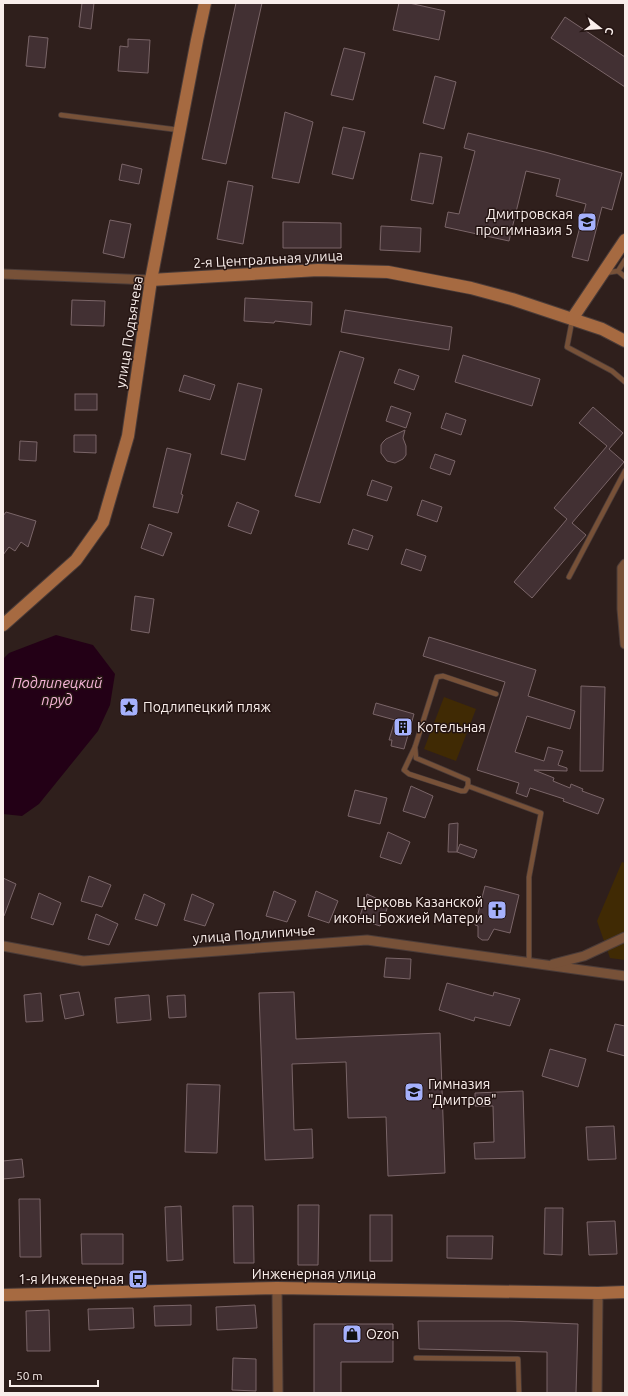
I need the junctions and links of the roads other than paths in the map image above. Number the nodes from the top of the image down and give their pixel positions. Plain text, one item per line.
1 (205, 3) edge
2 (61, 115) dead end
3 (179, 130) junction
4 (625, 240) edge
5 (625, 260) edge
6 (618, 271) junction
7 (602, 273) junction
8 (3, 274) edge
9 (625, 277) edge
10 (151, 280) junction
11 (572, 319) junction
12 (625, 341) edge
13 (625, 382) edge
14 (625, 471) edge
15 (625, 564) edge
16 (569, 577) dead end
17 (3, 625) edge
18 (625, 644) edge
19 (496, 694) dead end
20 (415, 747) junction
21 (468, 786) junction
22 (625, 937) edge
23 (3, 946) edge
24 (529, 962) junction
25 (548, 965) junction
26 (625, 976) edge
27 (277, 1288) junction
28 (625, 1292) edge
29 (598, 1293) junction
30 (3, 1295) edge
31 (416, 1358) dead end
32 (278, 1393) edge
33 (519, 1393) edge
34 (597, 1393) edge

1 - 3 street, улица Подъячева
2 - 3 lane
3 - 10 street, улица Подъячева
4 - 7 street
5 - 6 lane
6 - 7 lane
6 - 9 lane
7 - 11 street
8 - 10 street
10 - 11 street, 2-я Центральная улица
10 - 17 street, улица Подъячева
11 - 12 street, 2-я Центральная улица
11 - 13 lane
14 - 16 lane
15 - 18 street
19 - 20 lane
20 - 21 lane
20 - 21 lane
21 - 24 lane
22 - 25 street
23 - 24 street, улица Подлипичье
24 - 25 street, улица Подлипичье
25 - 26 street, улица Подлипичье
27 - 29 street, Инженерная улица
27 - 30 street, Инженерная улица
27 - 32 street
28 - 29 street, Инженерная улица
29 - 34 street
31 - 33 lane

